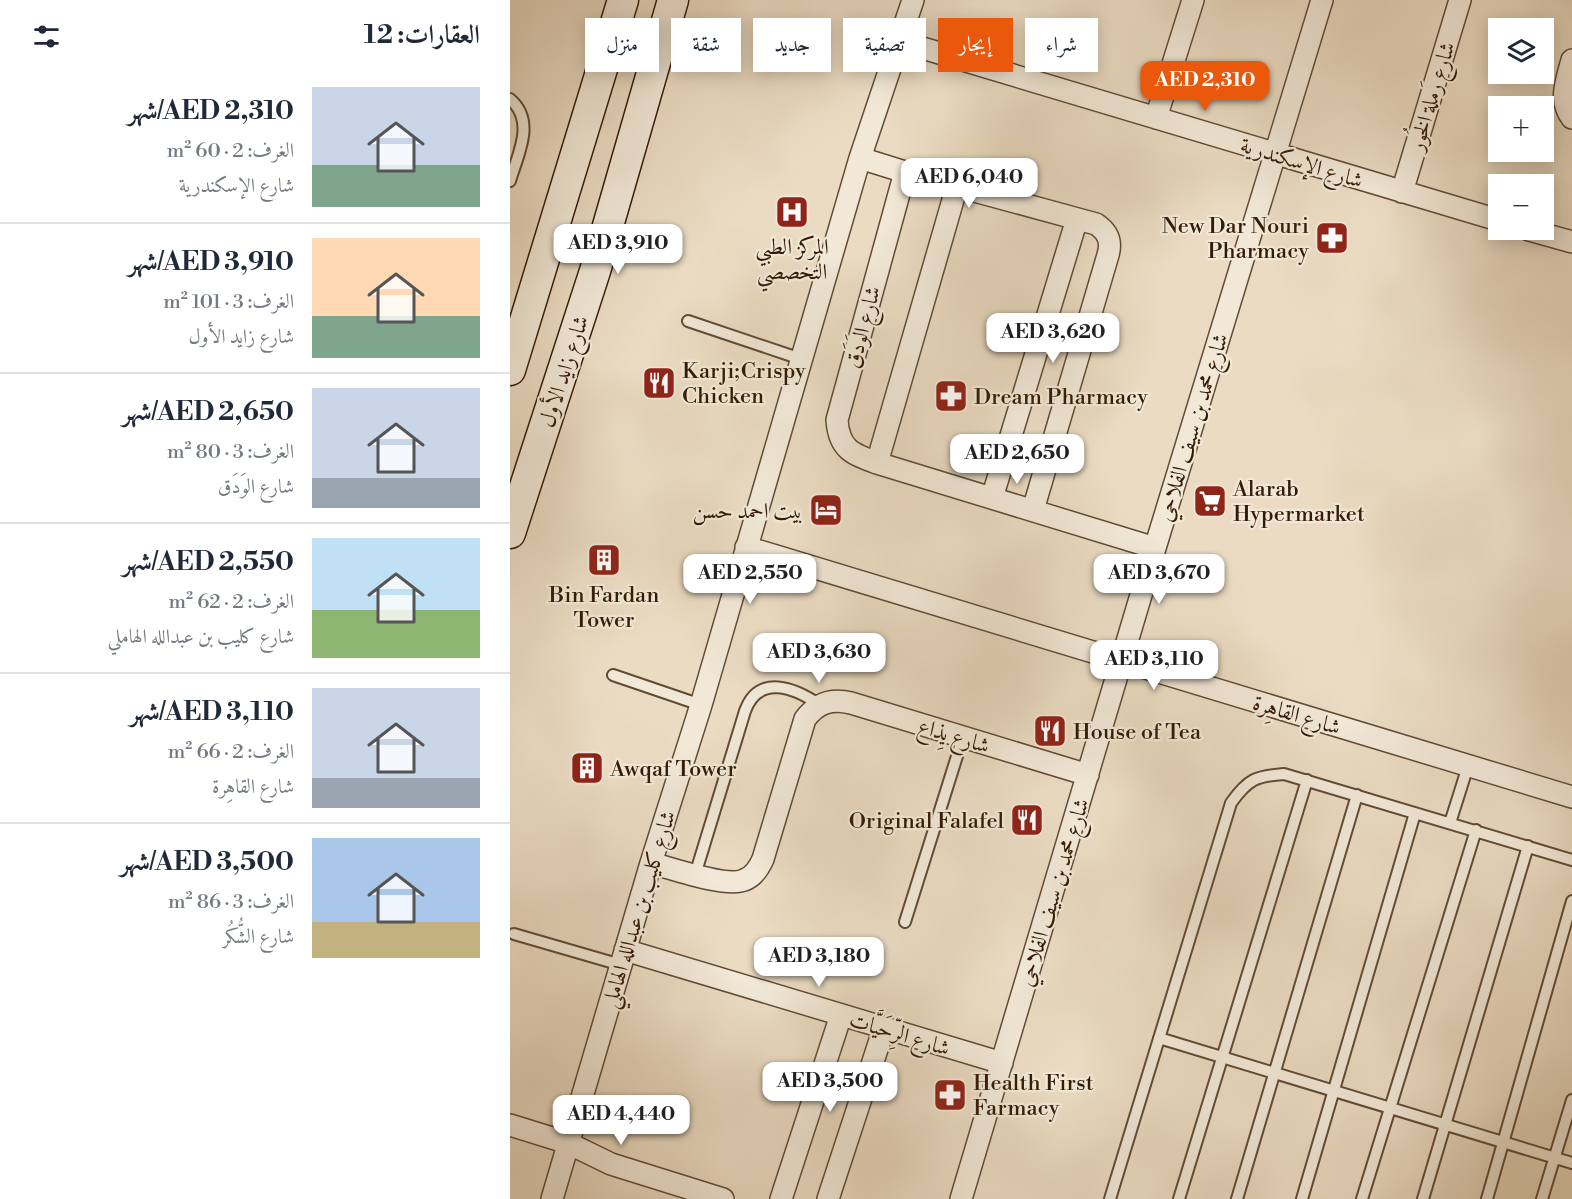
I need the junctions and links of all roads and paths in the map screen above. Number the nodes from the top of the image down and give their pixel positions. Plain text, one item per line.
1 (673, 0) edge
2 (913, 0) edge
3 (1193, 0) edge
4 (1322, 0) edge
5 (1460, 0) edge
6 (622, 1) edge
7 (907, 18) edge
8 (926, 49) edge
9 (1572, 60) edge
10 (889, 72) edge
11 (510, 99) edge
12 (1569, 113) edge
13 (1156, 118) junction
14 (1276, 154) junction
15 (860, 158) junction
16 (905, 172) junction
17 (510, 181) edge
18 (957, 186) junction
19 (1402, 192) junction
20 (1488, 217) edge
21 (1083, 220) junction
22 (1554, 237) edge
23 (1572, 242) edge
24 (688, 321) dead end
25 (801, 359) junction
26 (512, 360) edge
27 (872, 461) junction
28 (992, 498) junction
29 (1033, 510) junction
30 (510, 533) edge
31 (746, 547) junction
32 (1155, 548) junction
33 (1122, 661) junction
34 (613, 675) dead end
35 (701, 705) junction
36 (820, 705) junction
37 (963, 737) junction
38 (1468, 766) junction
39 (1088, 775) junction
40 (1307, 780) junction
41 (1357, 795) junction
42 (1572, 797) edge
43 (1415, 813) junction
44 (1450, 823) junction
45 (1476, 831) junction
46 (1528, 846) junction
47 (1572, 860) edge
48 (651, 863) junction
49 (695, 875) junction
50 (1572, 901) edge
51 (905, 922) dead end
52 (514, 934) dead end
53 (623, 958) junction
54 (841, 1015) junction
55 (884, 1028) junction
56 (1159, 1038) junction
57 (1222, 1057) junction
58 (1002, 1064) junction
59 (1274, 1072) junction
60 (1334, 1091) junction
61 (1572, 1100) edge
62 (1389, 1107) junction
63 (1444, 1124) junction
64 (510, 1125) edge
65 (1503, 1142) junction
66 (568, 1143) junction
67 (1555, 1157) junction
68 (1572, 1163) edge
69 (552, 1199) edge
70 (723, 1199) edge
71 (782, 1199) edge
72 (828, 1199) edge
73 (961, 1199) edge
74 (1110, 1199) edge
75 (1179, 1199) edge
76 (1237, 1199) edge
77 (1302, 1199) edge
78 (1362, 1199) edge
79 (1423, 1199) edge
80 (1487, 1199) edge
81 (1542, 1199) edge

1 - 30 main road, شارع زايد الأول
2 - 7 street, شارع كليب بن عبدالله الهاملي
3 - 13 street
4 - 14 street, شارع محمد بن سيف الفلاحي
5 - 19 street, شارع رَملة الخُور
6 - 26 main road
8 - 13 street, شارع الإسكندرية
9 - 12 street
10 - 15 street, شارع كليب بن عبدالله الهاملي
11 - 17 lane
13 - 14 street, شارع الإسكندرية
14 - 19 street, شارع الإسكندرية
14 - 32 street, شارع محمد بن سيف الفلاحي
15 - 16 street
15 - 25 street, شارع كليب بن عبدالله الهاملي
16 - 18 street
16 - 27 street, شارع الوَدَق
18 - 21 street
18 - 27 street
19 - 20 street, شارع الإسكندرية
21 - 28 street
21 - 29 street
22 - 23 street
24 - 25 lane
25 - 31 street, شارع كليب بن عبدالله الهاملي
27 - 28 street, شارع الوَدَق
28 - 29 street, شارع الوَدَق
29 - 32 street, شارع الوَدَق
31 - 33 street, شارع القاهِرة
31 - 35 street, شارع كليب بن عبدالله الهاملي
32 - 33 street, شارع محمد بن سيف الفلاحي
33 - 38 street, شارع القاهِرة
33 - 39 street, شارع محمد بن سيف الفلاحي
34 - 35 lane
35 - 48 street, شارع كليب بن عبدالله الهاملي
36 - 37 street, شارع يِذاع
36 - 49 street
36 - 49 lane
37 - 39 street, شارع يِذاع
37 - 51 lane
38 - 42 street, شارع القاهِرة
38 - 44 lane
39 - 58 street, شارع محمد بن سيف الفلاحي
40 - 41 lane
40 - 56 lane
40 - 57 lane
41 - 43 lane
41 - 59 lane
43 - 44 lane
43 - 60 lane
44 - 45 lane
45 - 46 lane
45 - 62 lane
46 - 47 lane
46 - 63 lane
48 - 49 street
48 - 53 street, شارع كليب بن عبدالله الهاملي
50 - 65 lane
52 - 53 lane
53 - 54 street, شارع الرِّحَيَّات
53 - 66 street, شارع كليب بن عبدالله الهاملي
54 - 55 street, شارع الرِّحَيَّات
54 - 71 street
55 - 58 street, شارع الرِّحَيَّات
55 - 72 street
56 - 57 lane
56 - 74 lane
57 - 59 lane
57 - 75 lane
58 - 73 street, شارع محمد بن سيف الفلاحي
59 - 60 lane
59 - 76 lane
60 - 62 lane
60 - 77 lane
61 - 67 lane
62 - 63 lane
62 - 78 lane
63 - 65 lane
63 - 79 lane
64 - 66 street
65 - 67 lane
65 - 80 lane
66 - 69 street, شارع كليب بن عبدالله الهاملي
66 - 70 street
67 - 68 lane
67 - 81 lane

